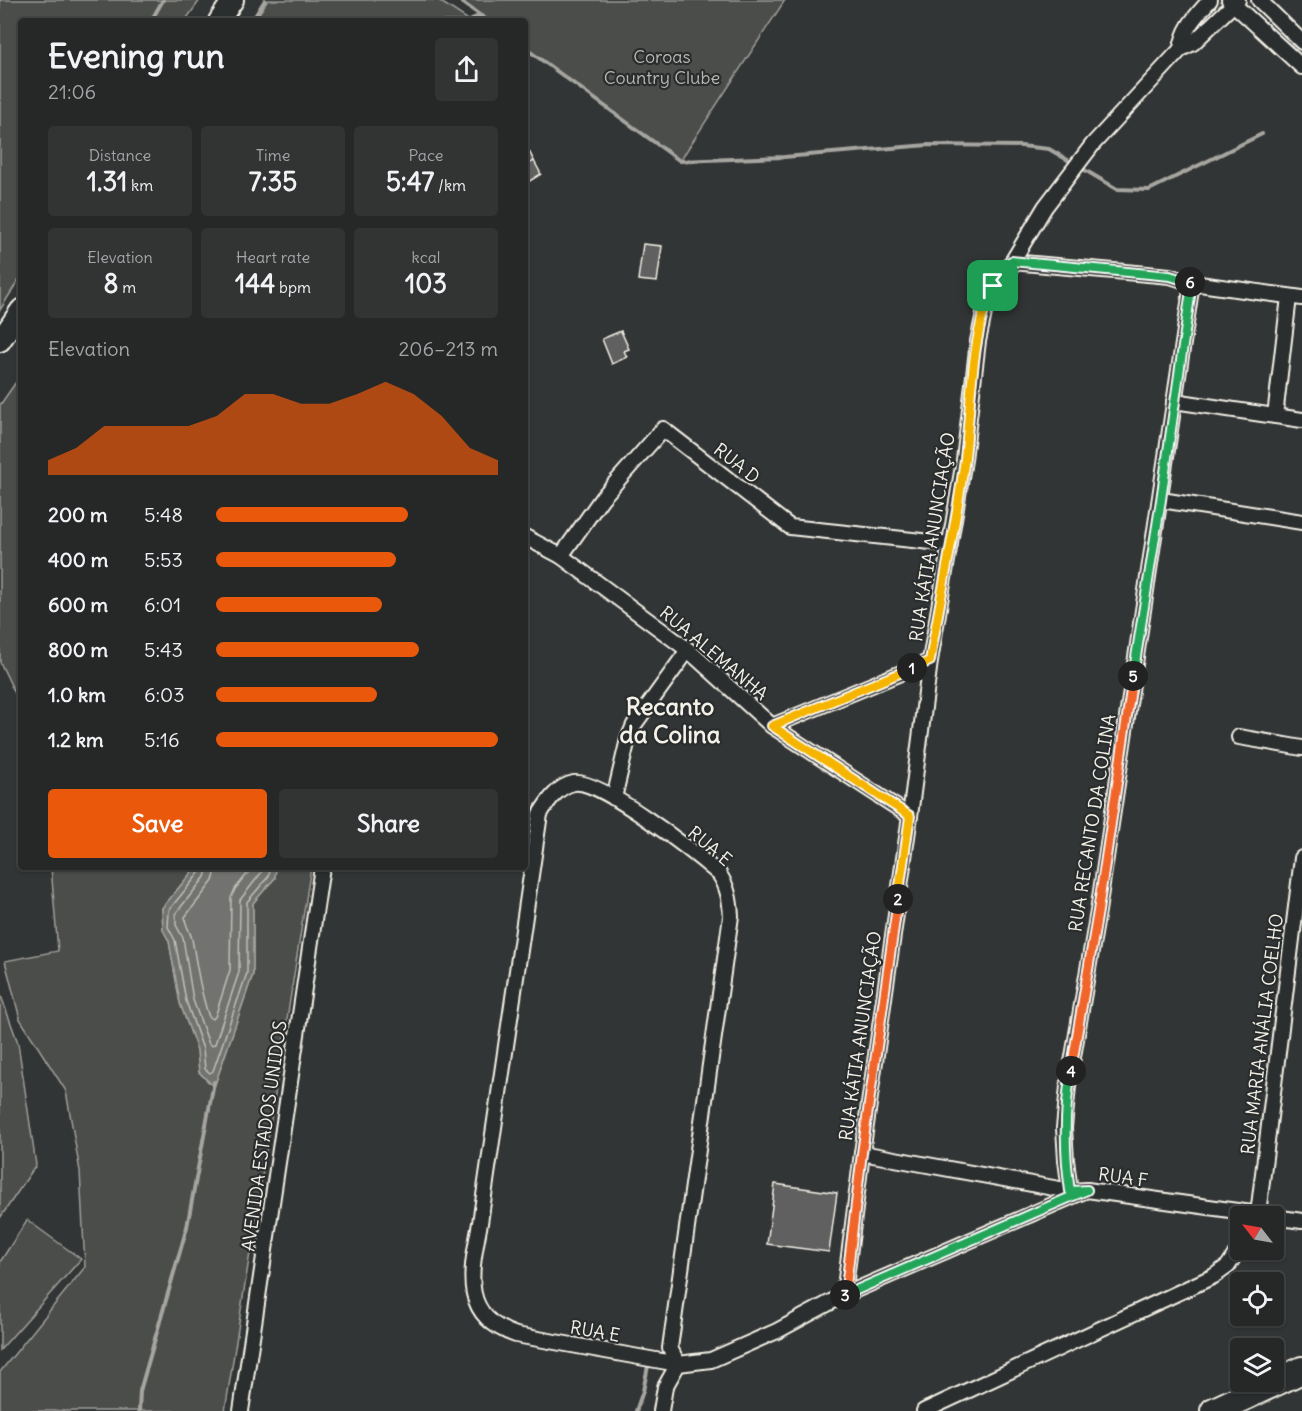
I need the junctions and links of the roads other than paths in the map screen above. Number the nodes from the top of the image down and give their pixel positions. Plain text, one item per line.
1 (233, 0) edge
2 (1210, 0) edge
3 (1259, 0) edge
4 (1234, 1) edge
5 (221, 18) edge
6 (1302, 42) edge
7 (1181, 49) junction
8 (1302, 67) edge
9 (1011, 261) junction
10 (1192, 283) junction
11 (1295, 297) edge
12 (18, 314) edge
13 (0, 341) edge
14 (1174, 401) junction
15 (1275, 416) junction
16 (1302, 420) edge
17 (1161, 500) junction
18 (1302, 522) edge
19 (528, 539) edge
20 (950, 544) junction
21 (561, 556) junction
22 (688, 650) junction
23 (930, 661) junction
24 (772, 726) junction
25 (1239, 737) dead end
26 (1302, 748) edge
27 (614, 798) junction
28 (910, 816) junction
29 (1302, 858) edge
30 (321, 870) edge
31 (862, 1153) junction
32 (1087, 1190) junction
33 (1070, 1191) junction
34 (1258, 1206) edge
35 (1230, 1211) edge
36 (1284, 1219) edge
37 (1302, 1221) edge
38 (1232, 1260) edge
39 (844, 1295) junction
40 (678, 1364) junction
41 (1302, 1370) edge
42 (241, 1411) edge
43 (661, 1411) edge
44 (924, 1411) edge
45 (1214, 1411) edge

1 - 5 main road
2 - 7 street
3 - 6 street
4 - 7 street
4 - 8 street
7 - 9 street, RUA KÁTIA ANUNCIAÇÃO
9 - 10 street
9 - 20 street, RUA KÁTIA ANUNCIAÇÃO
10 - 11 street
10 - 14 street, RUA RECANTO DA COLINA
11 - 15 street
12 - 13 main road
14 - 15 street
14 - 17 street, RUA RECANTO DA COLINA
15 - 16 street
17 - 18 street
17 - 33 street, RUA RECANTO DA COLINA
19 - 21 street, RUA ALEMANHA
20 - 21 street, RUA D
20 - 23 street, RUA KÁTIA ANUNCIAÇÃO
21 - 22 street, RUA ALEMANHA
22 - 24 street, RUA ALEMANHA
22 - 27 street
23 - 24 street
23 - 28 street, RUA KÁTIA ANUNCIAÇÃO
24 - 28 street, RUA ALEMANHA
25 - 26 street
27 - 40 street, RUA E
27 - 40 street, RUA E
28 - 31 street, RUA KÁTIA ANUNCIAÇÃO
29 - 34 street, RUA MARIA ANÁLIA COELHO
30 - 42 street, AVENIDA ESTADOS UNIDOS
31 - 33 street, RUA F
31 - 39 street, RUA KÁTIA ANUNCIAÇÃO
32 - 33 street, RUA F
32 - 35 street, RUA F
32 - 39 street
36 - 37 street, RUA F
38 - 44 street
39 - 40 street
40 - 43 street
41 - 45 highway

